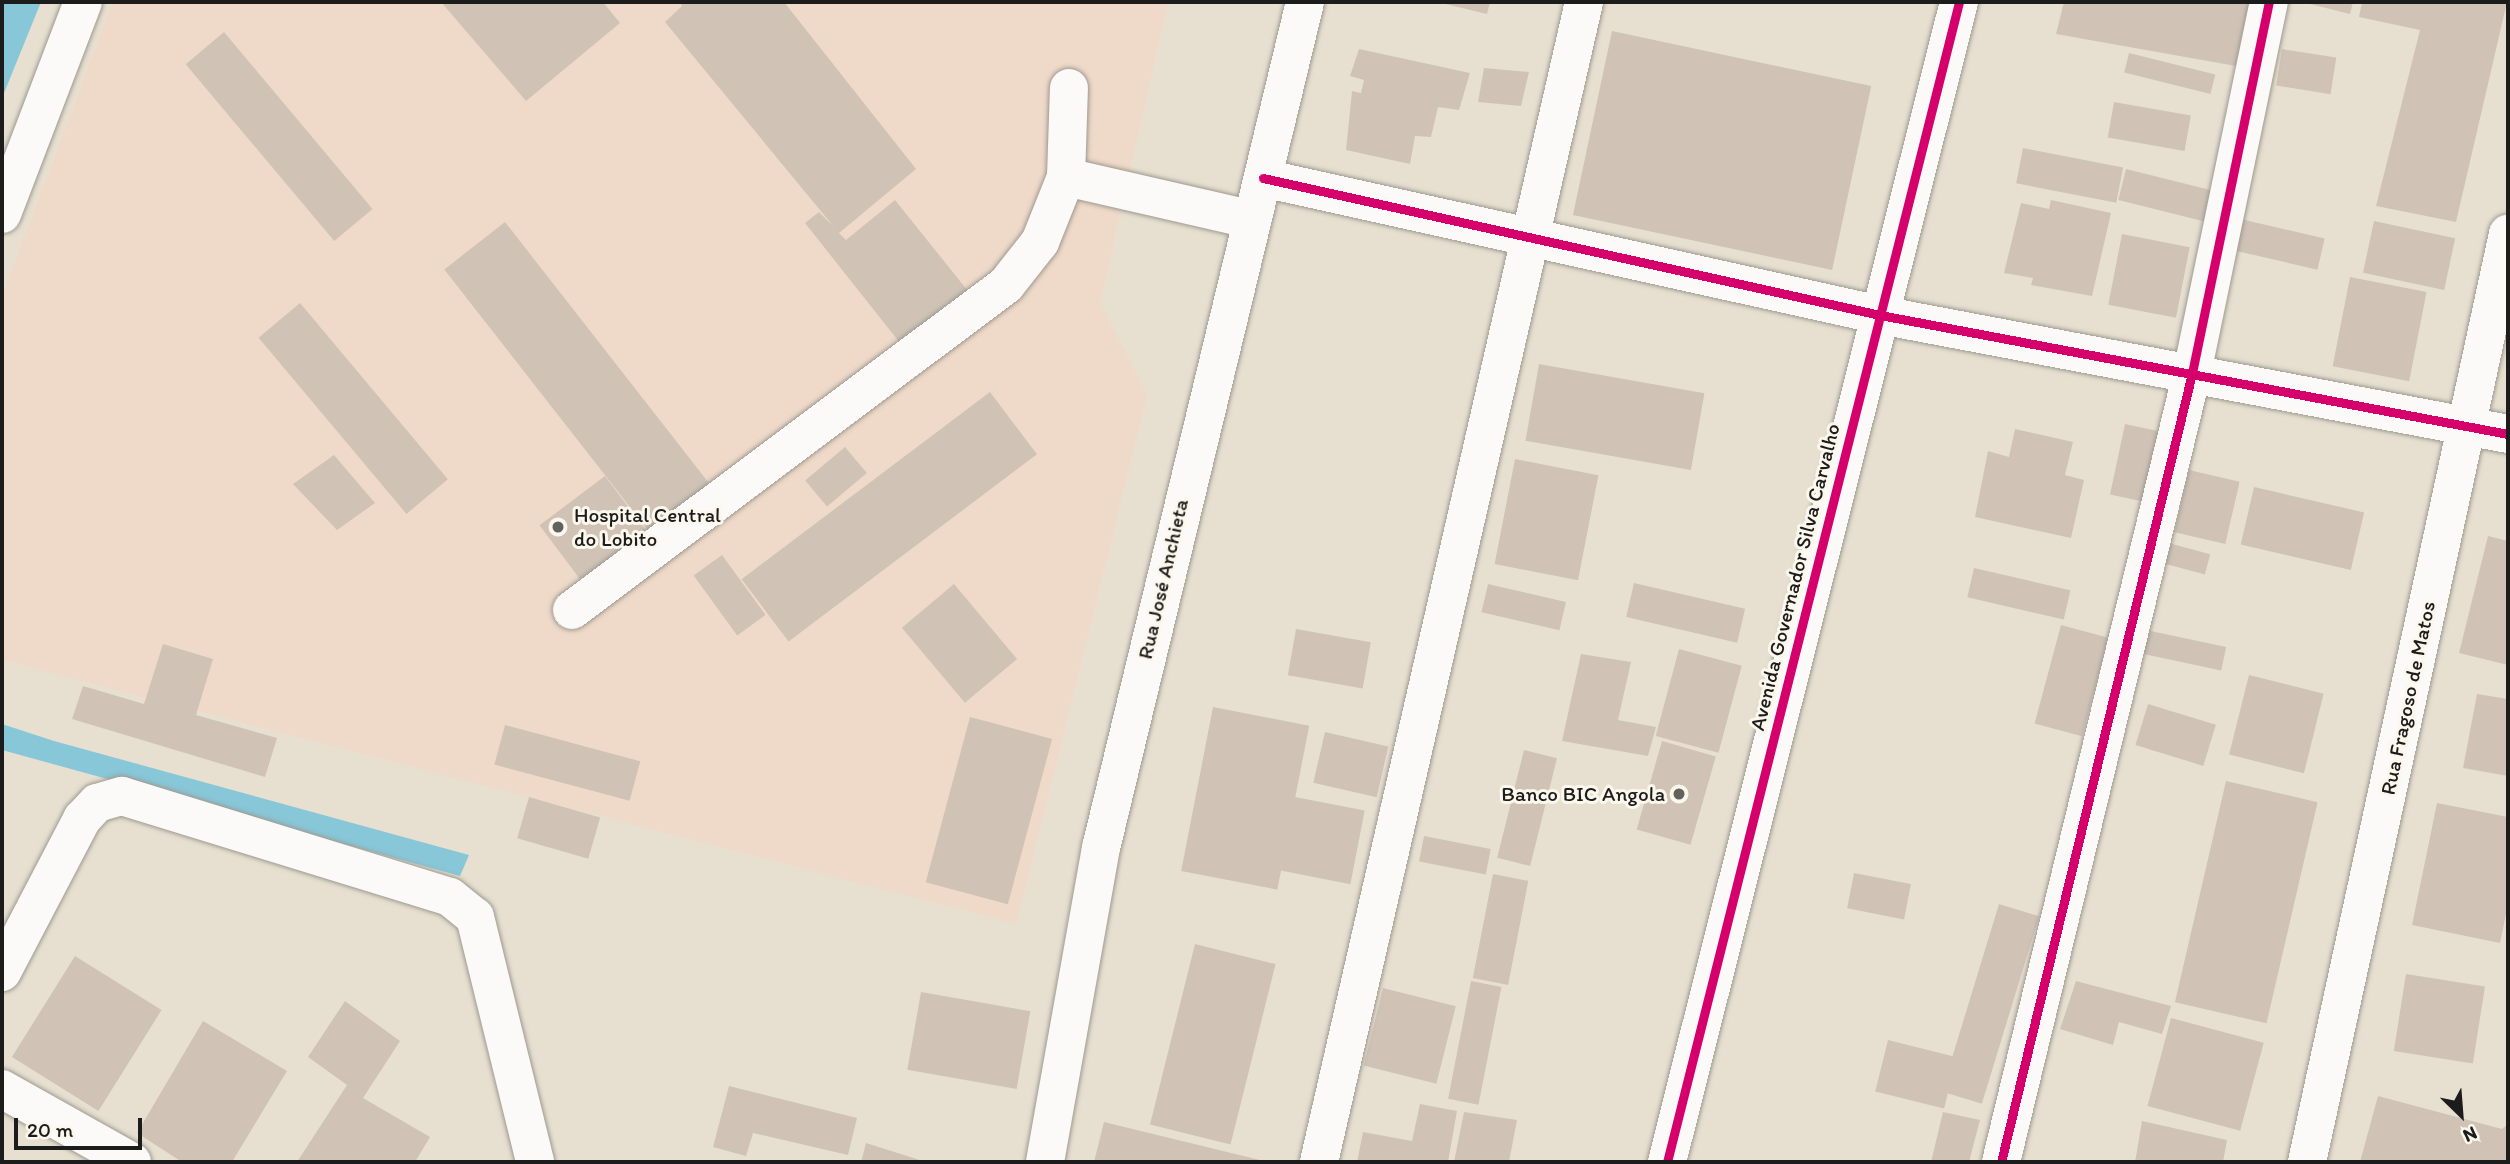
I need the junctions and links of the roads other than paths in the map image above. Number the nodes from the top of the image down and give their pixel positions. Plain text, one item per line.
1 (83, 2) edge
2 (1305, 2) edge
3 (1584, 2) edge
4 (1959, 2) edge
5 (2269, 2) edge
6 (1069, 88) dead end
7 (1066, 177) junction
8 (1263, 178) junction
9 (2, 214) edge
10 (1249, 219) junction
11 (1531, 233) junction
12 (2508, 234) edge
13 (1880, 315) junction
14 (2192, 373) junction
15 (2467, 425) junction
16 (2508, 434) edge
17 (572, 610) dead end
18 (2, 972) edge
19 (2, 1089) edge
20 (132, 1162) edge
21 (535, 1162) edge
22 (1045, 1162) edge
23 (1319, 1162) edge
24 (1667, 1162) edge
25 (2001, 1162) edge
26 (2307, 1162) edge

1 - 9 street
2 - 8 street, Rua José Anchieta
3 - 11 street
4 - 13 street, Avenida Governador Silva Carvalho
5 - 14 street
6 - 7 street
7 - 10 street
7 - 17 street
8 - 10 street, Rua José Anchieta
8 - 11 street
10 - 22 street, Rua José Anchieta
11 - 13 street
11 - 23 street
12 - 15 street, Rua Fragoso de Matos
13 - 14 street
13 - 24 street, Avenida Governador Silva Carvalho
14 - 15 street
14 - 25 street
15 - 16 street
15 - 26 street, Rua Fragoso de Matos
18 - 21 street
19 - 20 street

